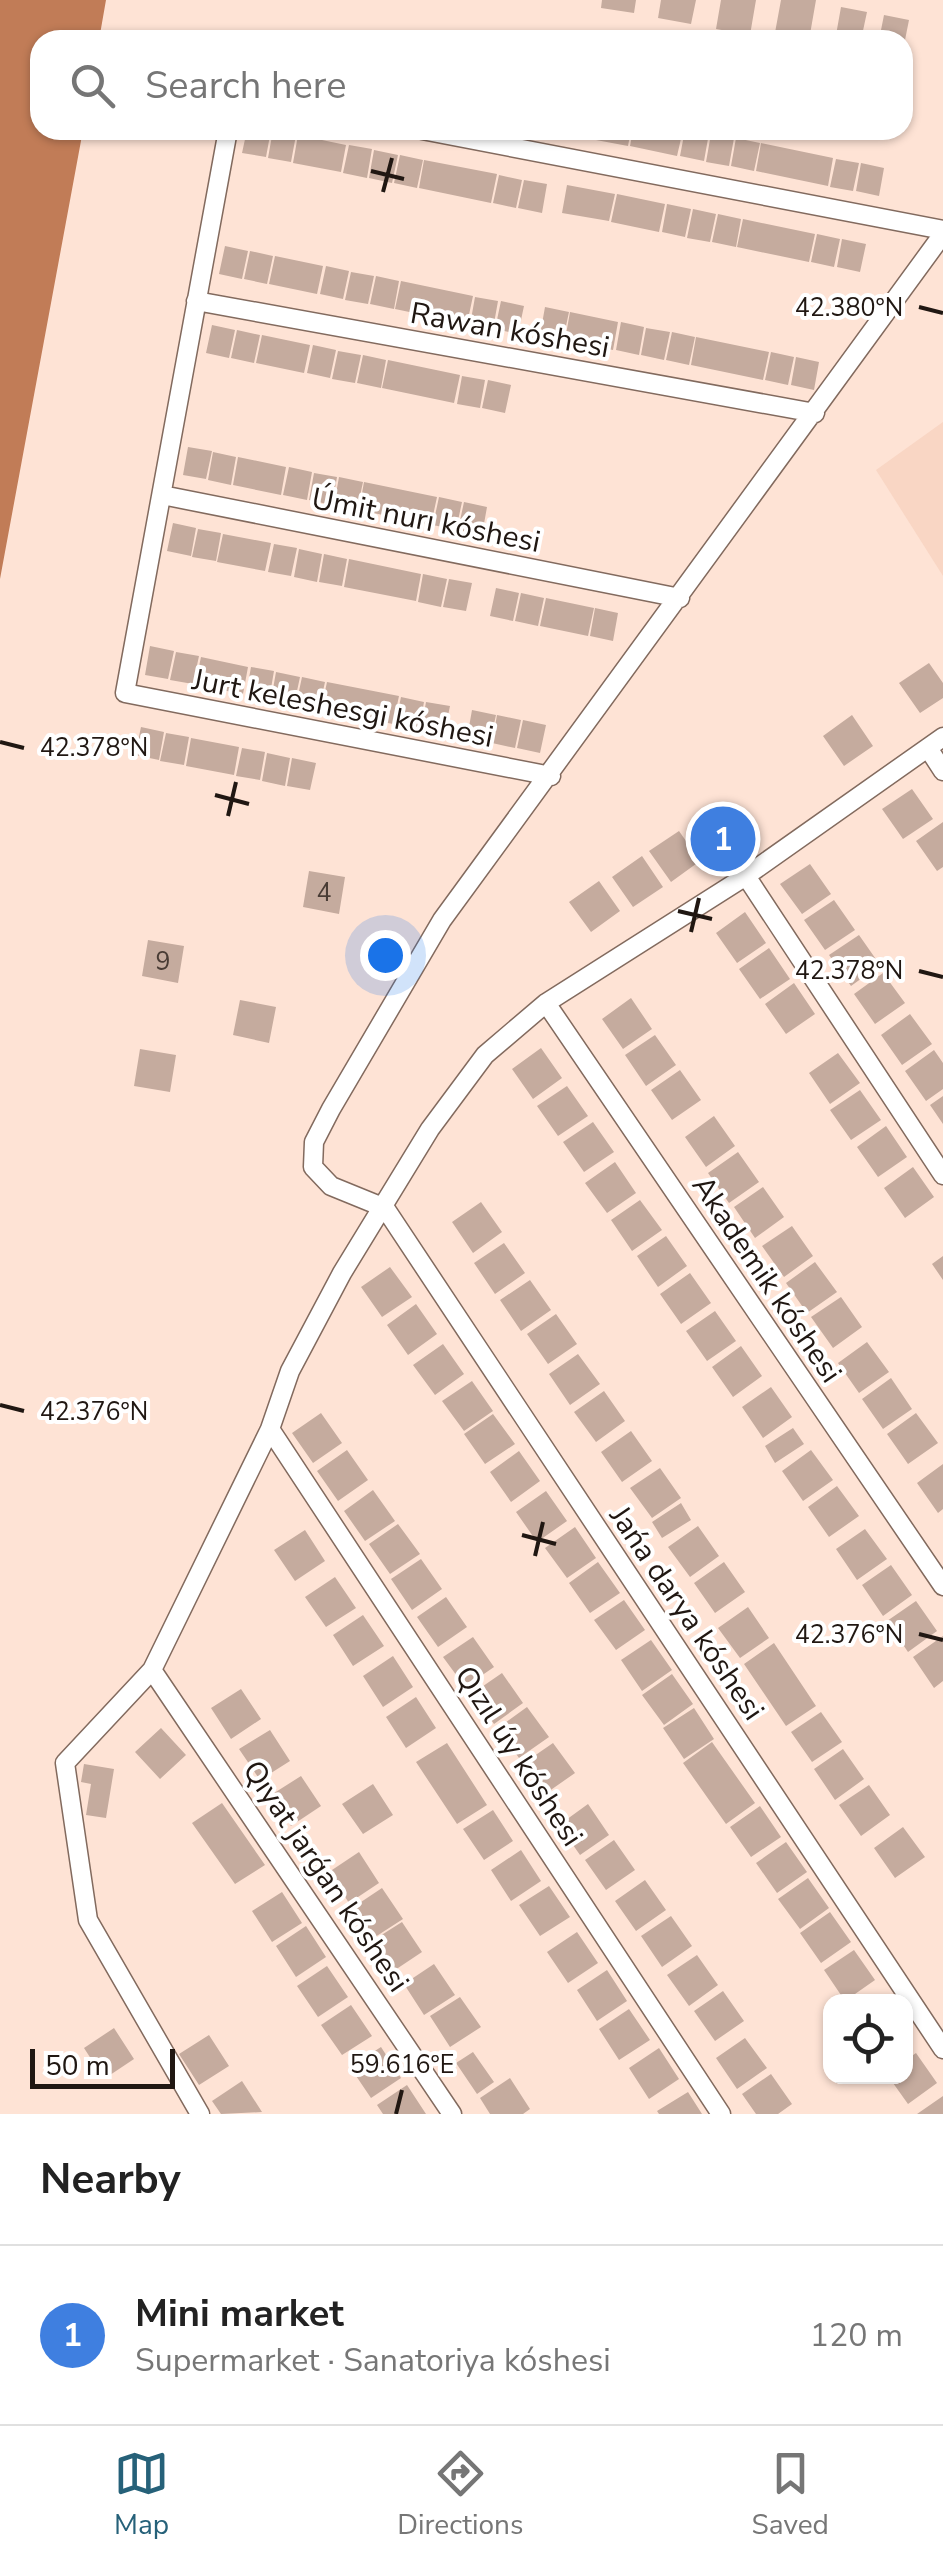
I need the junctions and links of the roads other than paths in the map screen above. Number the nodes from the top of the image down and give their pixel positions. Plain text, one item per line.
1 (226, 140) edge
2 (473, 140) edge
3 (943, 232) edge
4 (196, 301) junction
5 (815, 413) junction
6 (162, 495) junction
7 (680, 598) junction
8 (935, 742) edge
9 (943, 771) edge
10 (550, 776) junction
11 (746, 876) junction
12 (546, 1004) junction
13 (943, 1175) edge
14 (385, 1208) junction
15 (270, 1429) junction
16 (943, 1586) edge
17 (152, 1670) junction
18 (943, 2049) edge
19 (200, 2114) edge
20 (452, 2114) edge
21 (722, 2114) edge

1 - 4 street
2 - 3 street
3 - 5 street
4 - 5 street, Rawan kóshesi
4 - 6 street
5 - 7 street
6 - 7 street, Úmit nurı kóshesi
6 - 10 street, Jurt keleshesgi kóshesi
7 - 10 street
8 - 9 street
8 - 11 street
10 - 14 street
11 - 12 street
11 - 13 street
12 - 14 street
12 - 16 street, Akademik kóshesi
14 - 15 street
14 - 18 street, Jańa darya kóshesi
15 - 17 street
15 - 21 street, Qızıl úy kóshesi
17 - 19 street
17 - 20 street, Qıyat jarǵan kóshesi

